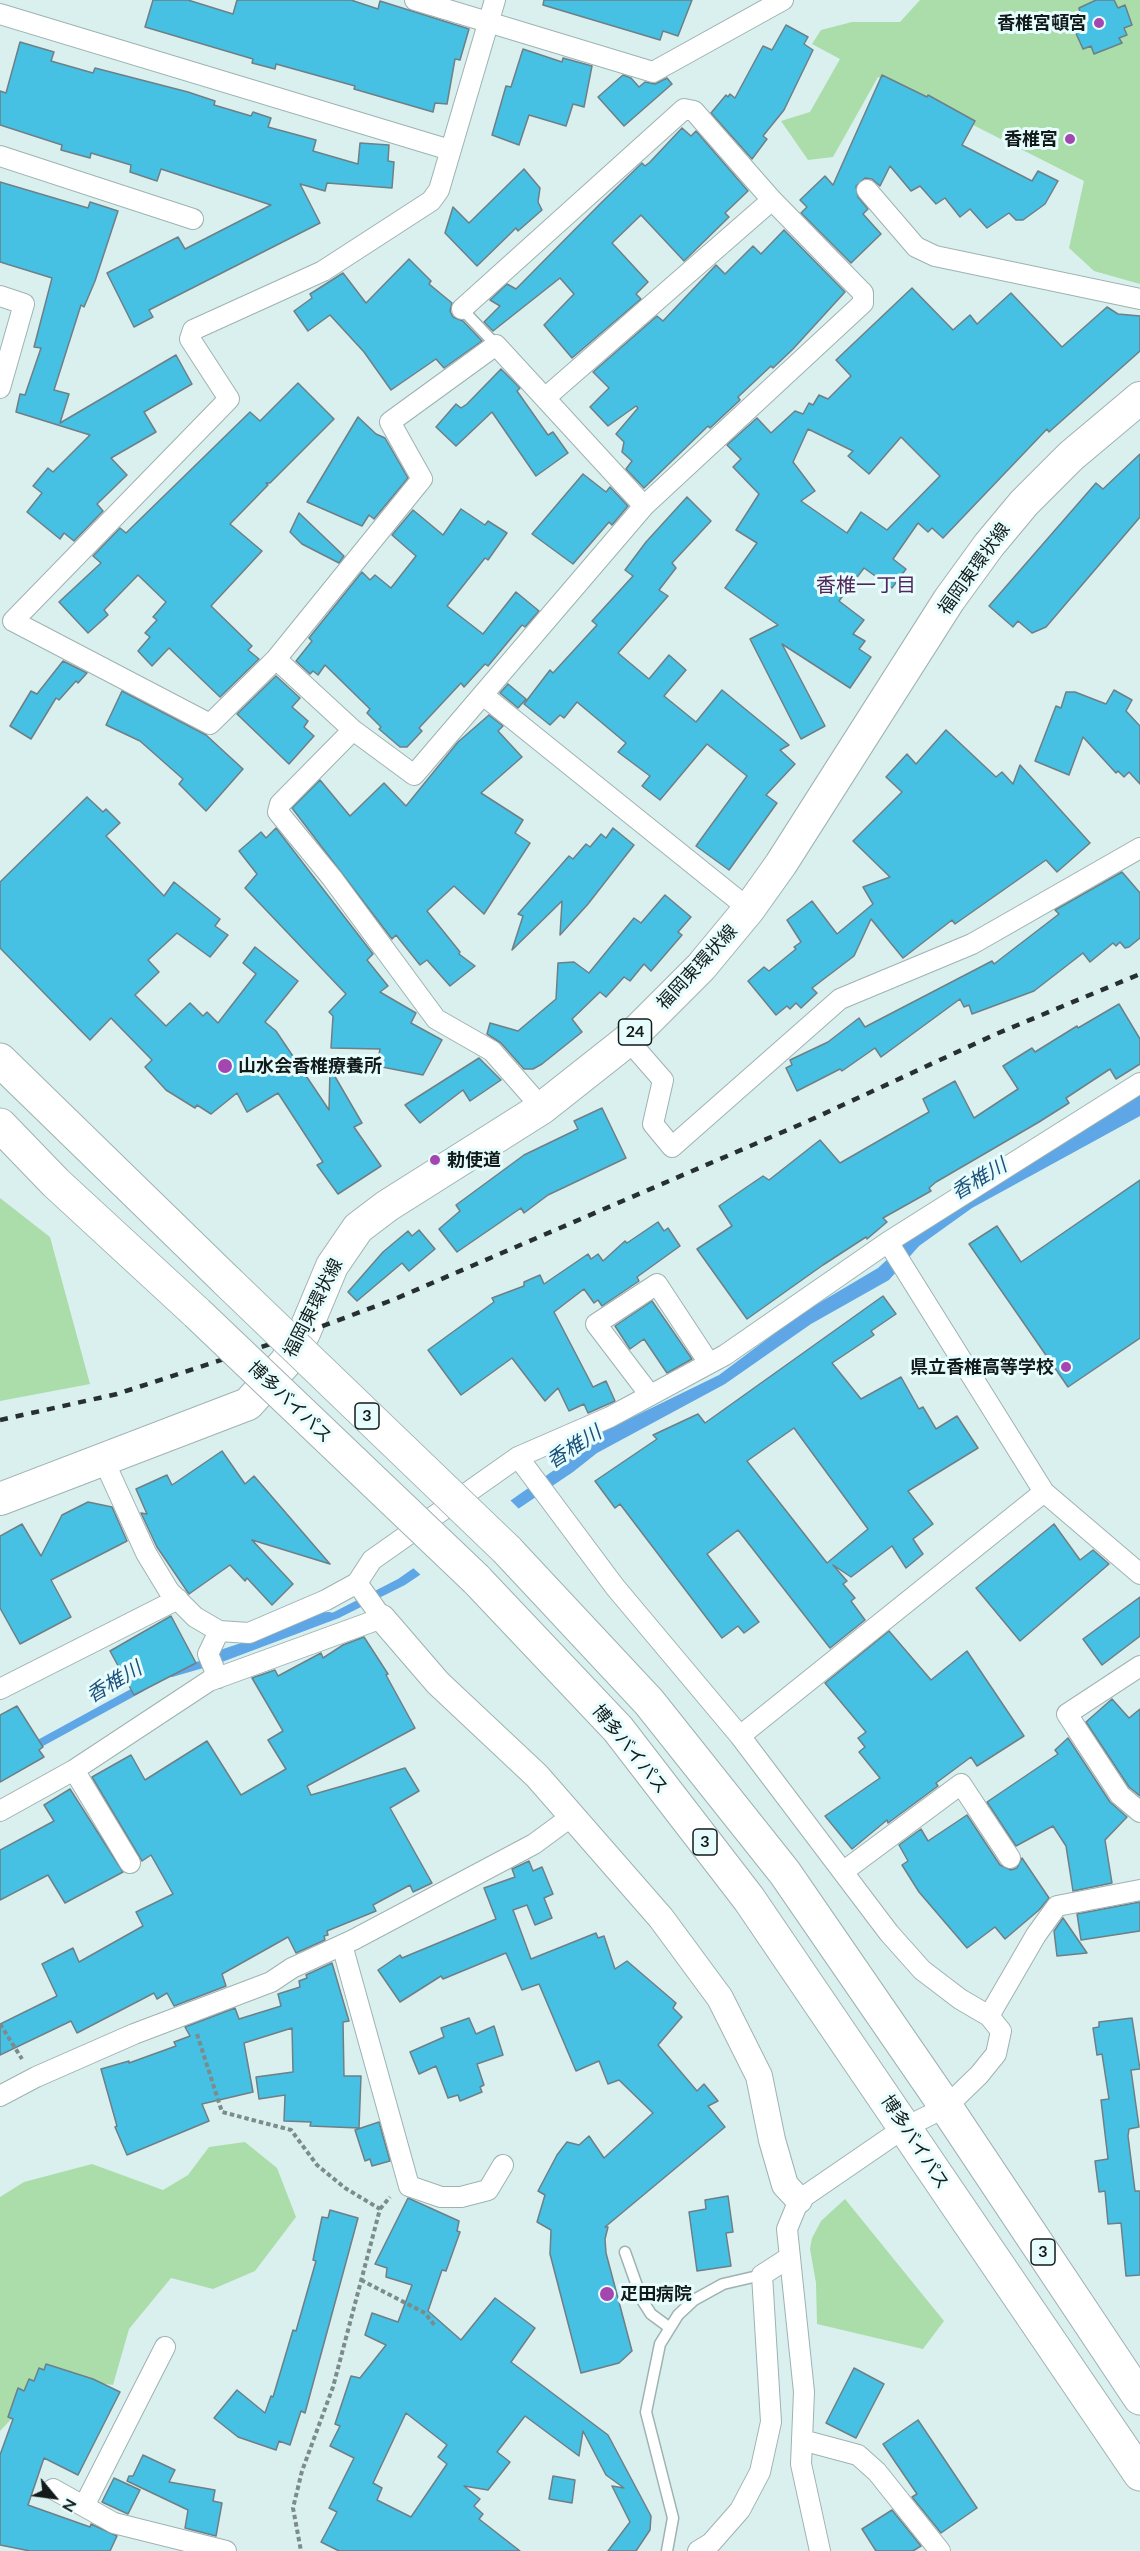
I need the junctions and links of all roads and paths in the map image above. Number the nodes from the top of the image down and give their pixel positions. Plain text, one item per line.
1 (3, 0) edge
2 (415, 0) edge
3 (495, 0) edge
4 (783, 0) edge
5 (0, 12) edge
6 (486, 22) junction
7 (450, 150) junction
8 (0, 156) edge
9 (867, 190) dead end
10 (772, 200) junction
11 (193, 219) dead end
12 (0, 296) edge
13 (1140, 299) edge
14 (462, 309) joint
15 (496, 345) junction
16 (0, 388) edge
17 (545, 398) junction
18 (1140, 398) edge
19 (644, 506) junction
20 (276, 658) junction
21 (483, 695) junction
22 (352, 730) junction
23 (1140, 848) edge
24 (749, 909) junction
25 (628, 1040) junction
26 (0, 1060) edge
27 (1140, 1083) edge
28 (542, 1108) junction
29 (0, 1125) edge
30 (888, 1242) junction
31 (709, 1363) junction
32 (650, 1395) junction
33 (518, 1457) junction
34 (104, 1461) junction
35 (1044, 1492) junction
36 (0, 1499) edge
37 (1140, 1574) edge
38 (357, 1583) junction
39 (178, 1599) junction
40 (382, 1618) junction
41 (219, 1631) junction
42 (1140, 1666) edge
43 (218, 1678) junction
44 (0, 1689) edge
45 (740, 1736) junction
46 (74, 1770) junction
47 (0, 1811) edge
48 (1140, 1812) edge
49 (572, 1816) junction
50 (1010, 1858) dead end
51 (130, 1863) dead end
52 (844, 1871) junction
53 (1140, 1890) edge
54 (342, 1945) junction
55 (189, 2014) junction
56 (989, 2016) junction
57 (0, 2024) edge
58 (26, 2065) dead end
59 (0, 2096) edge
60 (946, 2107) junction
61 (904, 2128) junction
62 (502, 2165) dead end
63 (799, 2200) junction
64 (625, 2252) dead end
65 (790, 2258) junction
66 (762, 2276) junction
67 (361, 2280) junction
68 (435, 2326) dead end
69 (670, 2328) junction
70 (165, 2347) dead end
71 (1140, 2398) edge
72 (802, 2440) junction
73 (1140, 2475) edge
74 (53, 2489) dead end
75 (84, 2506) junction
76 (226, 2551) edge
77 (301, 2551) edge
78 (667, 2551) edge
79 (698, 2551) edge
80 (820, 2551) edge
81 (940, 2551) edge

1 - 5 street
2 - 6 street
3 - 6 street
4 - 6 street
5 - 7 street
6 - 7 street
7 - 20 street
8 - 11 street
9 - 13 street
10 - 14 street
10 - 17 street
10 - 19 street
12 - 16 street
14 - 15 lane
15 - 17 street
15 - 20 street
17 - 19 street
18 - 24 main road, 福岡東環状線 / 24
19 - 21 street
20 - 22 street
21 - 22 street
21 - 24 street
22 - 28 street
23 - 25 street
24 - 25 main road, 福岡東環状線 / 24
25 - 28 main road, 福岡東環状線 / 24
26 - 60 highway, 3, bridge
27 - 30 street
28 - 34 main road, 福岡東環状線 / 24
29 - 61 highway, 博多バイパス / 3, bridge
30 - 31 street
30 - 35 street
31 - 32 street
31 - 32 street
32 - 33 street
33 - 38 street
33 - 45 street
34 - 36 main road, 福岡東環状線 / 24
34 - 39 street
35 - 37 street
35 - 45 street
38 - 40 street
38 - 41 street
39 - 41 street
39 - 44 street
40 - 43 street
40 - 49 street
41 - 43 street
42 - 48 street
43 - 46 street
45 - 52 street
46 - 47 street
46 - 51 street
49 - 54 street
49 - 63 street
50 - 52 street
52 - 56 street
53 - 56 street
54 - 55 street
54 - 62 street
55 - 59 street
55 - 67 path
56 - 60 street
57 - 58 path
60 - 61 street
60 - 71 highway, 3
61 - 63 street
61 - 73 highway, 博多バイパス / 3
63 - 65 street
64 - 69 lane
65 - 66 street
65 - 72 street
66 - 69 lane
66 - 79 street
67 - 68 path
67 - 77 path
69 - 78 lane
70 - 75 street
72 - 80 street
72 - 81 street
74 - 75 street
75 - 76 street

